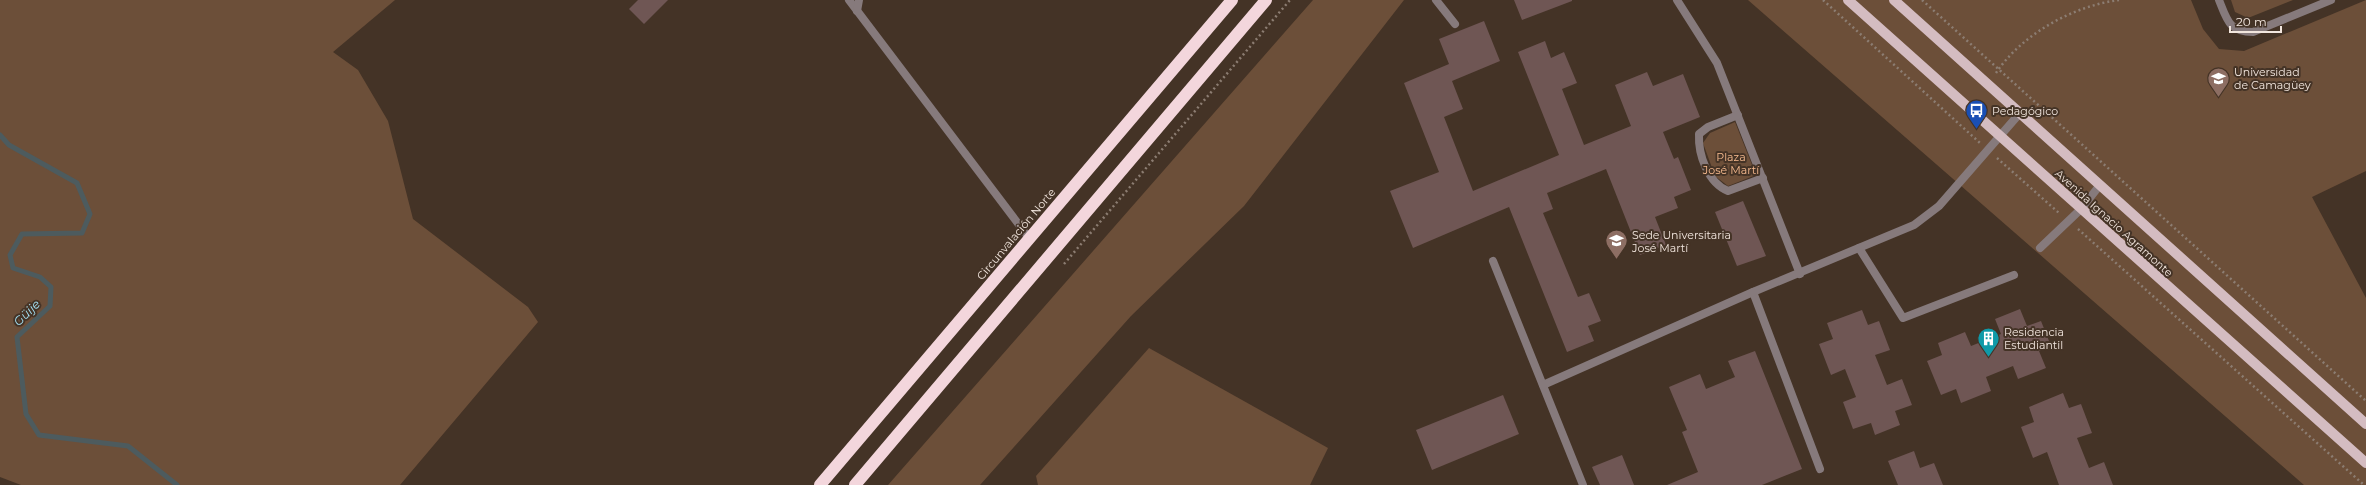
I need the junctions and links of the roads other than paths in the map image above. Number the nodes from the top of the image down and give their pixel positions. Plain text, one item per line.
1 (849, 0) edge
2 (859, 0) edge
3 (1232, 0) edge
4 (1266, 0) edge
5 (1436, 0) edge
6 (1677, 0) edge
7 (1848, 0) edge
8 (1894, 0) edge
9 (2219, 0) edge
10 (2331, 0) edge
11 (857, 11) junction
12 (1455, 24) dead end
13 (2020, 113) junction
14 (1738, 115) junction
15 (2000, 138) junction
16 (1763, 178) junction
17 (2100, 185) junction
18 (2081, 209) junction
19 (1029, 238) junction
20 (1859, 248) junction
21 (2040, 248) dead end
22 (1492, 261) dead end
23 (1800, 274) junction
24 (2014, 275) dead end
25 (1752, 292) junction
26 (1543, 385) junction
27 (2366, 424) edge
28 (2366, 463) edge
29 (1820, 469) dead end
30 (820, 485) edge
31 (855, 485) edge
32 (1583, 485) edge

1 - 11 lane
2 - 11 lane
3 - 19 highway, Circunvalación Norte
4 - 31 highway
5 - 12 lane
6 - 14 lane
7 - 15 main road, Avenida Ignacio Agramonte
8 - 13 main road, Avenida Ignacio Agramonte
9 - 10 lane
11 - 19 lane
13 - 15 lane
13 - 17 main road, Avenida Ignacio Agramonte
14 - 16 lane
14 - 16 lane
15 - 18 main road, Avenida Ignacio Agramonte
15 - 20 lane
16 - 23 lane
17 - 18 lane
17 - 27 main road, Avenida Ignacio Agramonte
18 - 21 lane
18 - 28 main road, Avenida Ignacio Agramonte
19 - 30 highway, Circunvalación Norte
20 - 23 lane
20 - 24 lane
22 - 26 lane
23 - 25 lane
25 - 26 lane
25 - 29 lane
26 - 32 lane

